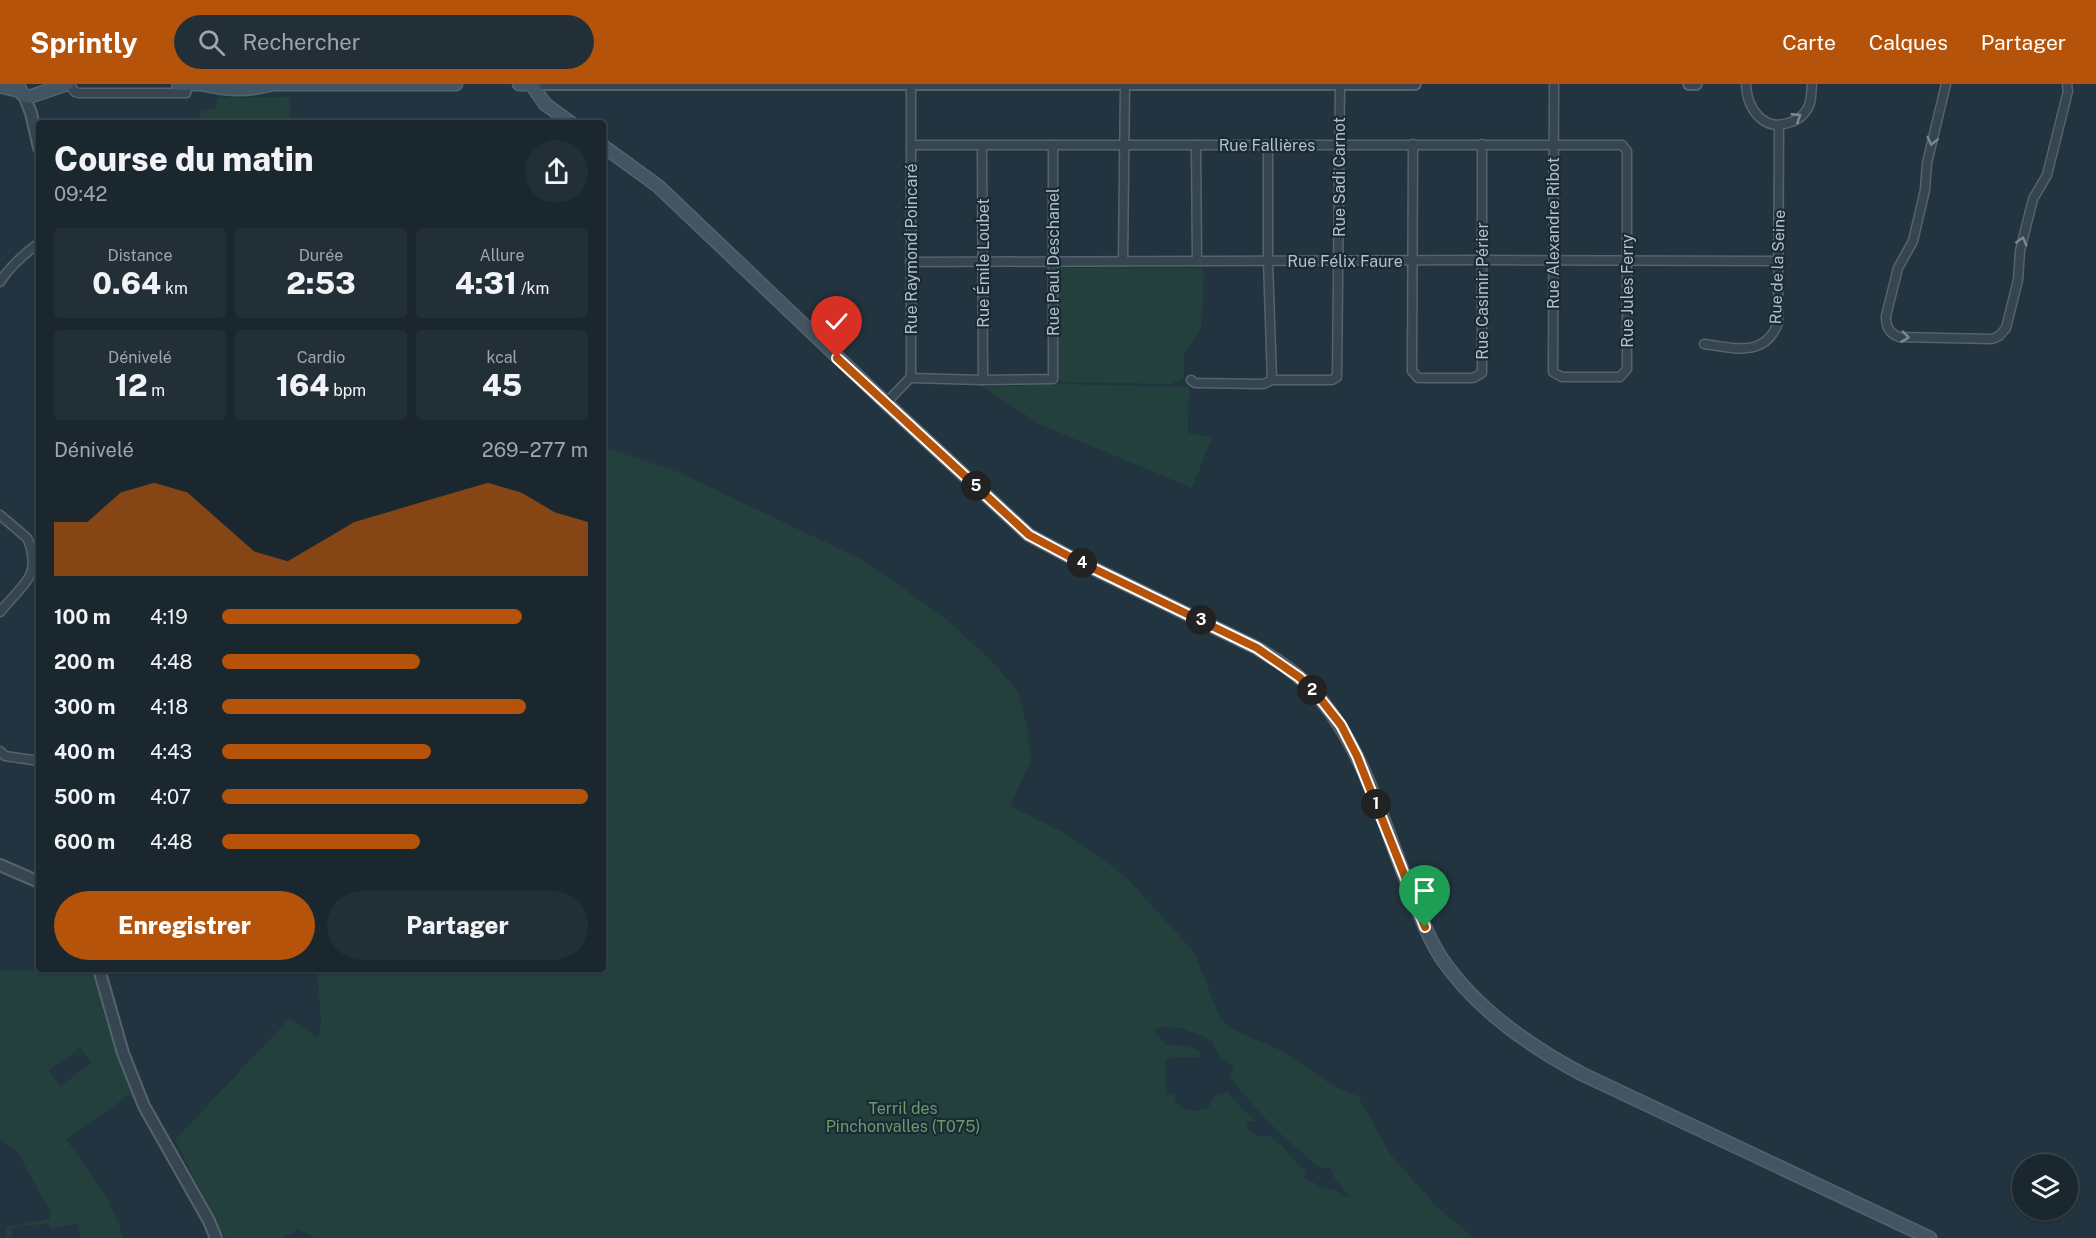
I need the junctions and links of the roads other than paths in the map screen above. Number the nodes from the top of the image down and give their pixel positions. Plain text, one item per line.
1 (68, 84) edge
2 (178, 84) edge
3 (188, 84) edge
4 (201, 84) edge
5 (267, 84) edge
6 (297, 84) edge
7 (456, 84) edge
8 (519, 84) edge
9 (531, 84) edge
10 (668, 84) edge
11 (1335, 84) edge
12 (1341, 84) edge
13 (1370, 84) edge
14 (1415, 84) edge
15 (1554, 84) edge
16 (1689, 84) edge
17 (1696, 84) edge
18 (1746, 84) edge
19 (1812, 84) edge
20 (1946, 84) edge
21 (2067, 84) edge
22 (894, 85) edge
23 (1125, 85) edge
24 (0, 86) edge
25 (910, 86) junction
26 (30, 91) edge
27 (567, 120) edge
28 (1779, 126) junction
29 (36, 135) edge
30 (1413, 144) junction
31 (1482, 144) junction
32 (1053, 145) junction
33 (1125, 145) junction
34 (1196, 145) junction
35 (1268, 145) junction
36 (1339, 145) junction
37 (1553, 145) junction
38 (1622, 145) joint
39 (911, 146) junction
40 (982, 146) junction
41 (606, 148) edge
42 (36, 245) edge
43 (1482, 260) junction
44 (1627, 260) junction
45 (982, 261) junction
46 (1053, 261) junction
47 (1123, 261) junction
48 (1197, 261) junction
49 (1268, 261) junction
50 (1338, 261) junction
51 (1413, 261) junction
52 (1553, 261) junction
53 (1779, 261) junction
54 (910, 262) junction
55 (0, 282) edge
56 (1704, 344) dead end
57 (1562, 376) joint
58 (910, 378) junction
59 (983, 380) junction
60 (1191, 380) dead end
61 (1272, 380) junction
62 (886, 404) junction
63 (0, 514) edge
64 (3, 602) edge
65 (0, 612) edge
66 (0, 751) edge
67 (36, 761) edge
68 (0, 864) edge
69 (36, 881) edge
70 (100, 972) edge
71 (216, 1238) edge
72 (1930, 1238) edge

1 - 3 street
1 - 26 main road
2 - 3 main road
3 - 4 main road
4 - 5 main road
5 - 6 main road
6 - 7 main road
8 - 9 main road
9 - 10 street
9 - 27 main road
10 - 22 street
11 - 23 street
12 - 13 street
12 - 36 street, Rue Sadi Carnot
13 - 14 street
15 - 37 street, Rue Alexandre Ribot
16 - 17 street
18 - 28 street
28 -> 19 street
20 -> 21 street
22 - 25 street
23 - 25 street
23 - 33 street
24 - 26 main road
25 - 39 street, Rue Raymond Poincaré
26 - 29 street
28 - 53 street, Rue de la Seine
30 - 31 street, Rue Fallières
30 - 36 street, Rue Fallières
30 - 51 street
31 - 37 street, Rue Fallières
31 - 43 street, Rue Casimir Périer
32 - 33 street, Rue Fallières
32 - 40 street, Rue Fallières
32 - 46 street, Rue Paul Deschanel
33 - 34 street, Rue Fallières
33 - 47 street
34 - 35 street, Rue Fallières
34 - 48 street
35 - 36 street, Rue Fallières
35 - 49 street
36 - 50 street, Rue Sadi Carnot
37 - 38 street, Rue Fallières
37 - 52 street, Rue Alexandre Ribot
38 - 44 street, Rue Jules Ferry
39 - 40 street, Rue Fallières
39 - 54 street, Rue Raymond Poincaré
40 - 45 street, Rue Émile Loubet
41 - 62 main road
42 - 55 street
43 - 51 street, Rue Félix Faure
43 - 51 street, Rue Casimir Périer
43 - 52 street, Rue Félix Faure
44 - 52 street, Rue Félix Faure
44 - 53 street, Rue Félix Faure
44 - 57 street, Rue Jules Ferry
45 - 46 street, Rue Félix Faure
45 - 54 street, Rue Félix Faure
45 - 59 street, Rue Émile Loubet
46 - 47 street, Rue Félix Faure
46 - 59 street, Rue Paul Deschanel
47 - 48 street, Rue Félix Faure
48 - 49 street, Rue Félix Faure
49 - 50 street, Rue Félix Faure
49 - 61 street
50 - 51 street, Rue Félix Faure
50 - 61 street, Rue Sadi Carnot
52 - 57 street, Rue Alexandre Ribot
53 - 56 street, Rue de la Seine
54 - 58 street, Rue Raymond Poincaré
58 - 59 street
58 - 62 street
60 - 61 street
62 - 72 main road
63 - 64 street
64 - 65 street
66 - 67 street
68 - 69 street
70 - 71 street

